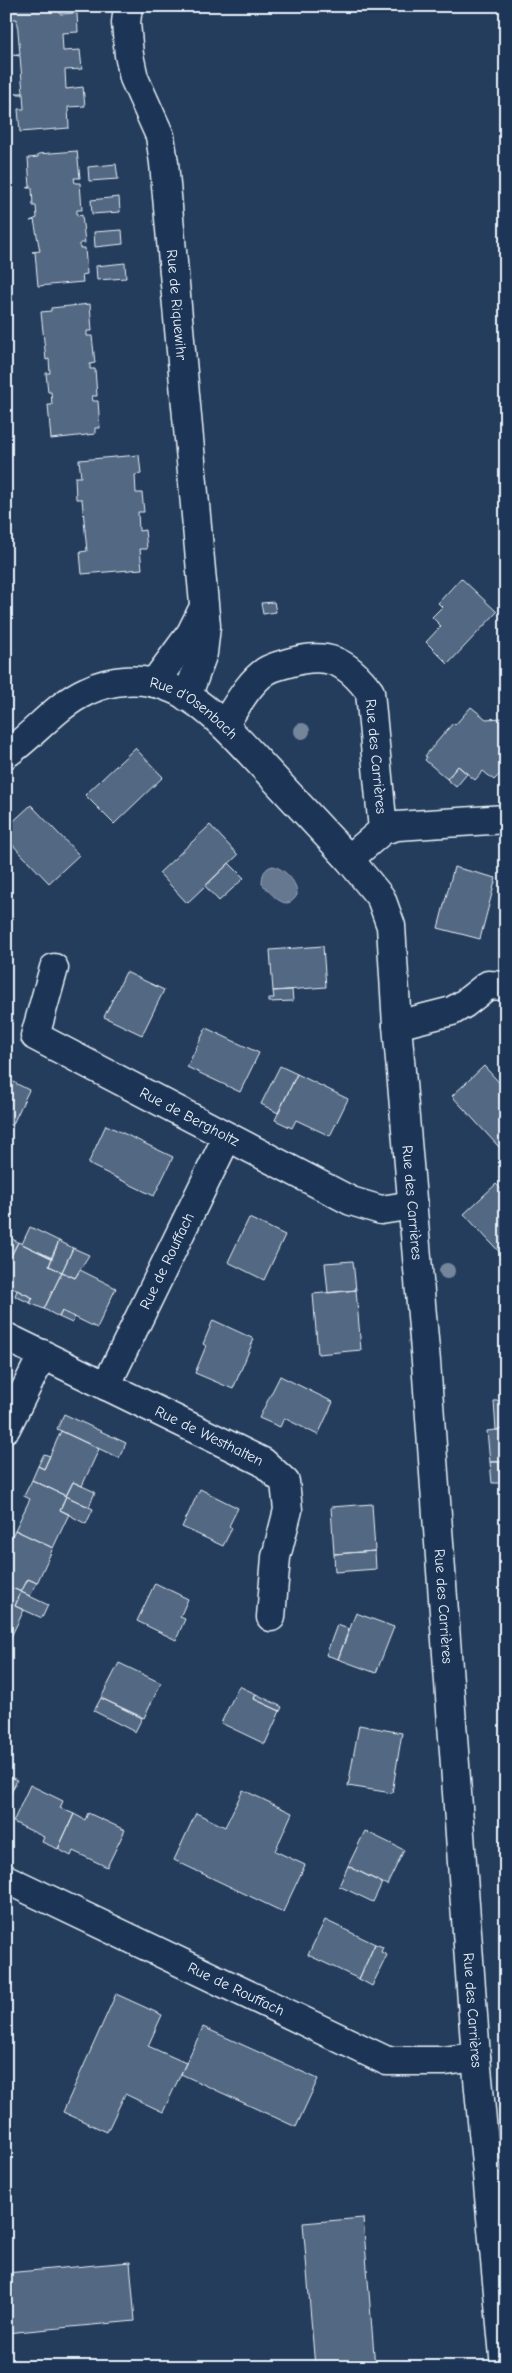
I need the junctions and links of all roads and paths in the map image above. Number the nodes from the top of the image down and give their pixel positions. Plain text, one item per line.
1 (128, 6) edge
2 (203, 609) junction
3 (154, 683) junction
4 (187, 697) junction
5 (224, 725) junction
6 (6, 754) edge
7 (506, 820) edge
8 (383, 830) junction
9 (349, 859) junction
10 (54, 968) dead end
11 (506, 986) edge
12 (397, 1025) junction
13 (227, 1138) junction
14 (412, 1205) junction
15 (6, 1337) edge
16 (43, 1354) junction
17 (106, 1386) junction
18 (6, 1428) edge
19 (271, 1617) dead end
20 (6, 1879) edge
21 (476, 2057) junction
22 (504, 2367) edge

1 - 2 street, Rue de Riquewihr
2 - 3 street
2 - 4 street, Rue de Riquewihr
3 - 4 street, Rue d'Osenbach
3 - 6 street, Rue d'Osenbach
4 - 5 street, Rue d'Osenbach
5 - 8 street, Rue des Carrières
5 - 9 street, Rue d'Osenbach
7 - 8 street
8 - 9 street
9 - 12 street, Rue des Carrières
10 - 13 street, Rue de Bergholtz
11 - 12 street
12 - 14 street, Rue des Carrières
13 - 14 street, Rue de Bergholtz
13 - 17 street, Rue de Rouffach
14 - 21 street, Rue des Carrières
15 - 16 street, Rue de Westhalten
16 - 17 street, Rue de Westhalten
16 - 18 street
17 - 19 street, Rue de Westhalten
20 - 21 street, Rue de Rouffach
21 - 22 street, Rue des Carrières

